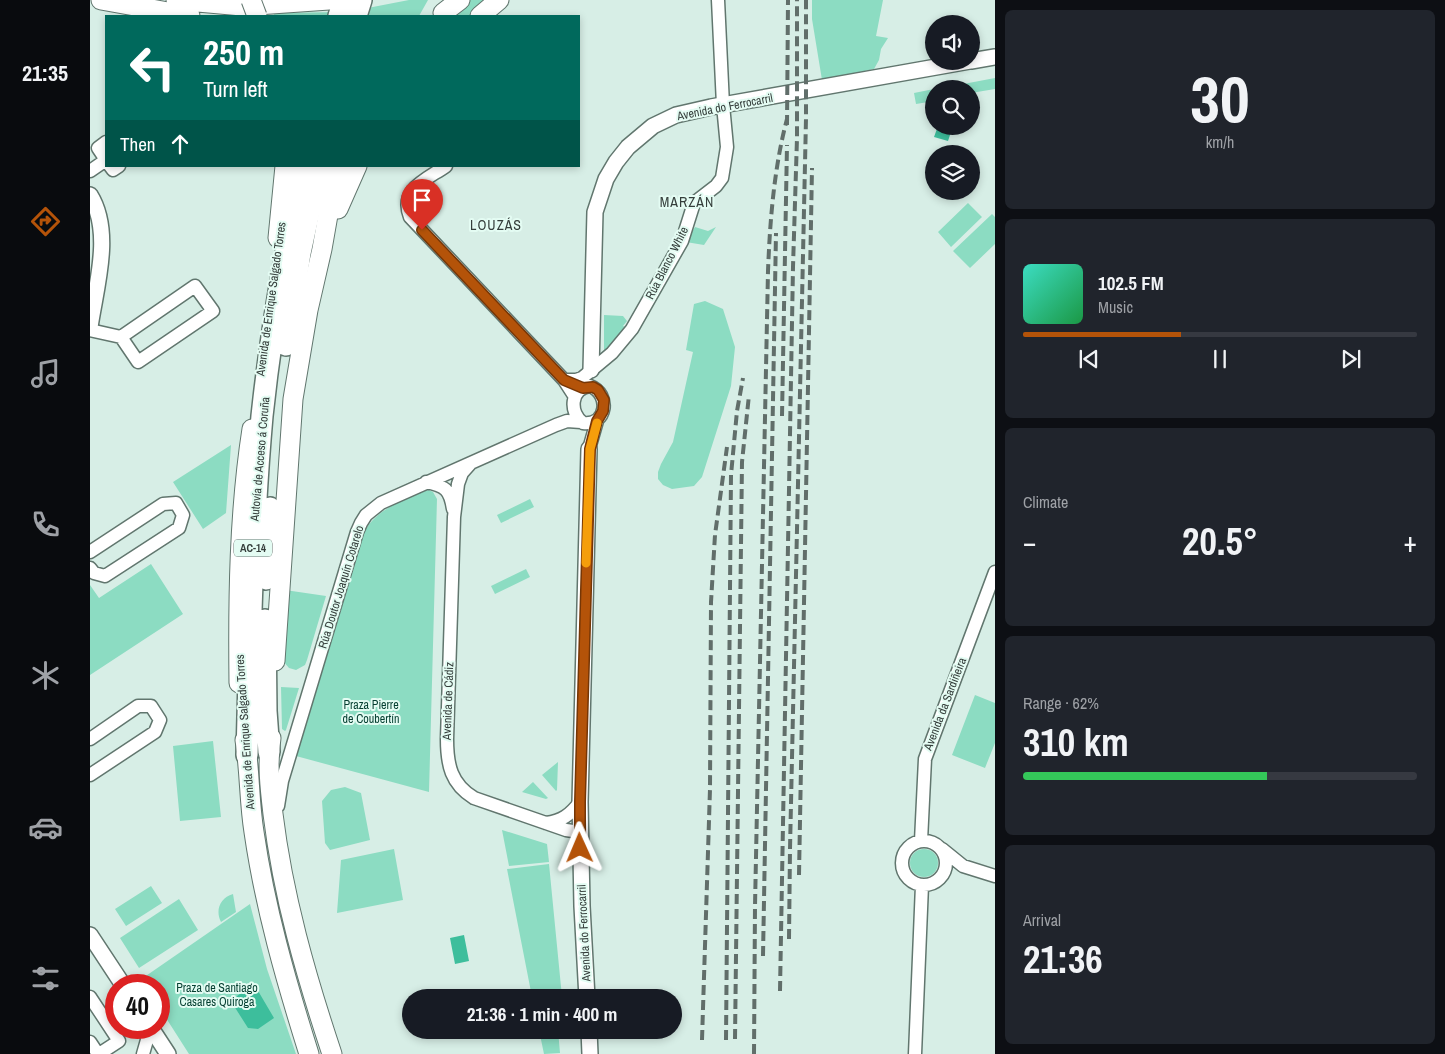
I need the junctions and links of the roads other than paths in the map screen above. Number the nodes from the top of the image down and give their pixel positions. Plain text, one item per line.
1 (101, 0) edge
2 (176, 0) edge
3 (251, 0) edge
4 (329, 0) edge
5 (344, 0) edge
6 (361, 0) edge
7 (460, 0) edge
8 (499, 0) edge
9 (718, 0) edge
10 (444, 10) edge
11 (164, 13) edge
12 (181, 15) edge
13 (257, 15) edge
14 (339, 15) edge
15 (356, 15) edge
16 (481, 15) edge
17 (995, 56) edge
18 (980, 59) edge
19 (925, 69) edge
20 (723, 105) junction
21 (105, 143) edge
22 (105, 158) edge
23 (105, 161) edge
24 (285, 167) edge
25 (294, 167) edge
26 (304, 167) edge
27 (319, 167) edge
28 (340, 167) edge
29 (357, 167) edge
30 (444, 167) edge
31 (90, 171) edge
32 (90, 195) edge
33 (278, 238) junction
34 (322, 249) junction
35 (94, 282) edge
36 (90, 328) edge
37 (120, 337) junction
38 (279, 341) junction
39 (591, 370) junction
40 (564, 380) junction
41 (585, 390) junction
42 (597, 421) junction
43 (582, 422) junction
44 (590, 449) junction
45 (472, 462) junction
46 (426, 482) junction
47 (454, 517) junction
48 (90, 552) edge
49 (90, 568) edge
50 (995, 572) edge
51 (90, 739) edge
52 (269, 752) junction
53 (247, 755) junction
54 (90, 775) edge
55 (580, 802) junction
56 (546, 823) junction
57 (275, 830) junction
58 (580, 832) junction
59 (921, 841) junction
60 (941, 849) junction
61 (963, 866) junction
62 (946, 870) junction
63 (995, 876) edge
64 (922, 886) junction
65 (90, 935) edge
66 (116, 974) edge
67 (587, 989) edge
68 (90, 996) edge
69 (147, 1039) edge
70 (158, 1039) edge
71 (589, 1039) edge
72 (90, 1042) edge
73 (98, 1054) edge
74 (143, 1054) edge
75 (168, 1054) edge
76 (309, 1054) edge
77 (332, 1054) edge
78 (590, 1054) edge
79 (915, 1054) edge

1 - 11 main road
2 - 4 main road
3 - 13 main road, bridge
5 - 14 highway
6 - 15 highway
7 - 10 main road
8 - 16 main road
9 - 20 street, Rúa Blanco White
11 - 12 main road
17 - 18 street, Avenida do Ferrocarril
19 - 20 street, Avenida do Ferrocarril
20 - 39 street, Rúa Blanco White
20 - 39 street, Avenida do Ferrocarril
21 - 22 street
23 - 31 street
24 - 33 main road
25 - 33 main road, Avenida de Enrique Salgado Torres
26 - 38 highway, Autovía de Acceso á Coruña / AC-14
27 - 38 highway, Autovía de Acceso á Coruña / AC-14
28 - 34 main road, Avenida de Enrique Salgado Torres
29 - 34 main road, Avenida de Enrique Salgado Torres
30 - 40 street
32 - 35 street
33 - 53 main road, Avenida de Enrique Salgado Torres
34 - 52 main road, Avenida de Enrique Salgado Torres
35 - 36 street
36 - 37 street
37 - 37 street
38 - 52 highway, Autovía de Acceso á Coruña / AC-14
38 - 53 highway, Autovía de Acceso á Coruña / AC-14
39 - 40 street, Rúa Blanco White
39 - 41 street, Avenida do Ferrocarril
40 - 41 street
41 - 42 street
41 - 43 street
42 - 43 street
42 - 44 street, Avenida do Ferrocarril
43 - 44 street, Avenida do Ferrocarril
43 - 45 street, Rúa Doutor Joaquín Cotarelo
44 - 55 street, Avenida do Ferrocarril
45 - 46 street, Rúa Doutor Joaquín Cotarelo
45 - 47 street, Avenida de Cádiz
46 - 47 street, Avenida de Cádiz
46 - 57 street, Rúa Doutor Joaquín Cotarelo
47 - 56 street, Avenida de Cádiz
48 - 49 street
50 - 59 street, Avenida da Sardiñeira
51 - 54 street
52 - 57 main road, Avenida de Enrique Salgado Torres
53 - 76 main road, Avenida de Enrique Salgado Torres
55 - 56 street
55 - 58 street, Avenida do Ferrocarril
56 - 58 street, Avenida de Cádiz
57 - 77 main road, Avenida de Enrique Salgado Torres
58 - 67 street, Avenida do Ferrocarril
59 - 60 street
59 - 64 street
60 - 61 street
60 - 62 street
61 - 62 street
61 - 63 street
62 - 64 street
64 - 79 street
65 - 66 street
68 - 73 street
69 - 74 street
70 - 75 street
71 - 78 street
72 - 73 street

